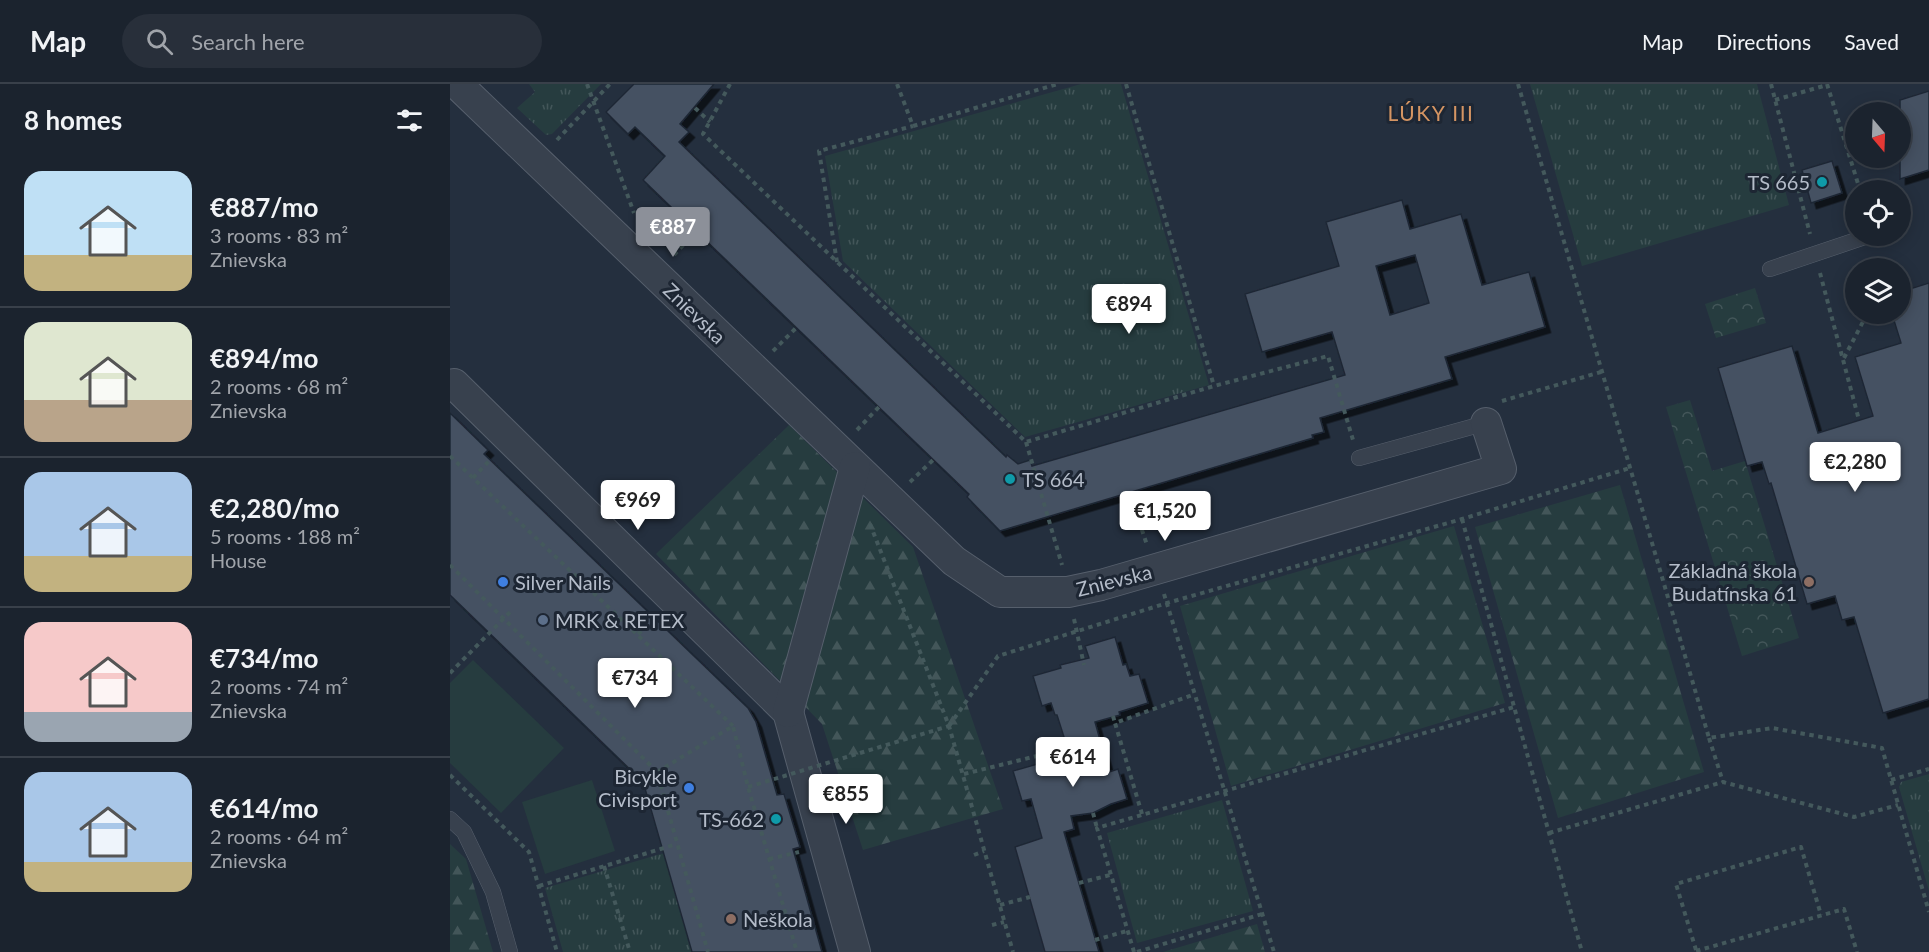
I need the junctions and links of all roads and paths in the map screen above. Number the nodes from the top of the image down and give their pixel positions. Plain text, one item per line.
1 (457, 84) edge
2 (587, 84) edge
3 (610, 84) edge
4 (730, 84) edge
5 (897, 84) edge
6 (1033, 84) edge
7 (1058, 84) edge
8 (1126, 84) edge
9 (1518, 84) edge
10 (1771, 84) edge
11 (1827, 84) edge
12 (1035, 90) junction
13 (1775, 100) junction
14 (594, 102) junction
15 (695, 108) dead end
16 (710, 122) junction
17 (913, 126) junction
18 (553, 145) dead end
19 (1857, 180) edge
20 (637, 222) dead end
21 (696, 231) dead end
22 (1845, 244) edge
23 (1816, 255) junction
24 (670, 260) dead end
25 (837, 263) junction
26 (1770, 269) dead end
27 (1862, 324) edge
28 (796, 328) dead end
29 (768, 356) dead end
30 (1844, 359) junction
31 (1601, 372) junction
32 (454, 384) dead end
33 (1214, 386) junction
34 (879, 407) dead end
35 (1859, 420) dead end
36 (1486, 423) junction
37 (851, 436) dead end
38 (1026, 442) junction
39 (450, 456) edge
40 (1359, 458) joint
41 (933, 460) dead end
42 (855, 467) junction
43 (1630, 468) junction
44 (479, 471) dead end
45 (473, 478) junction
46 (906, 486) dead end
47 (867, 518) dead end
48 (1462, 519) junction
49 (1057, 544) dead end
50 (559, 559) junction
51 (555, 564) dead end
52 (450, 565) edge
53 (1167, 603) junction
54 (512, 610) dead end
55 (504, 618) junction
56 (643, 629) dead end
57 (1076, 630) junction
58 (638, 634) junction
59 (1084, 665) dead end
60 (450, 673) edge
61 (1195, 694) junction
62 (1514, 707) junction
63 (788, 712) junction
64 (1113, 717) dead end
65 (1116, 723) junction
66 (734, 726) junction
67 (950, 726) junction
68 (1709, 738) junction
69 (814, 755) dead end
70 (1064, 760) dead end
71 (1929, 769) edge
72 (657, 772) junction
73 (964, 774) junction
74 (450, 775) edge
75 (820, 777) dead end
76 (1891, 780) junction
77 (1723, 782) junction
78 (748, 787) junction
79 (1225, 790) junction
80 (1898, 805) junction
81 (1093, 813) dead end
82 (1142, 814) junction
83 (450, 819) edge
84 (1096, 828) junction
85 (1549, 833) junction
86 (677, 844) junction
87 (984, 851) junction
88 (974, 855) dead end
89 (779, 857) dead end
90 (769, 859) junction
91 (604, 866) junction
92 (1110, 875) junction
93 (1079, 884) dead end
94 (539, 886) junction
95 (1030, 897) dead end
96 (1000, 905) junction
97 (1929, 912) edge
98 (1263, 914) junction
99 (1821, 915) junction
100 (1004, 922) junction
101 (992, 925) dead end
102 (1127, 931) junction
103 (1095, 940) dead end
104 (1696, 951) edge
105 (510, 952) edge
106 (557, 952) edge
107 (630, 952) edge
108 (708, 952) edge
109 (797, 952) edge
110 (855, 952) edge
111 (1013, 952) edge
112 (1135, 952) edge
113 (1274, 952) edge
114 (1582, 952) edge
115 (1857, 952) edge

1 - 42 street, Znievska
2 - 14 path
3 - 14 path
4 - 16 path
5 - 17 path
6 - 12 path
7 - 12 path
8 - 33 path
9 - 31 path
10 - 13 path
11 - 13 path
11 - 19 path
12 - 17 path
13 - 23 path
14 - 18 path
14 - 20 path
15 - 16 path
16 - 25 path
17 - 25 path
21 - 24 path
22 - 23 lane
23 - 26 lane
23 - 30 path
25 - 38 path
27 - 30 path
28 - 29 path
30 - 35 path
31 - 36 path
31 - 43 path
32 - 63 street
33 - 38 path
33 - 40 path
34 - 37 path
36 - 40 lane
36 - 42 street, Znievska
38 - 49 path
39 - 45 path
41 - 46 path
42 - 63 street
43 - 48 path
43 - 68 path
44 - 45 path
45 - 50 path
47 - 67 path
48 - 53 path
48 - 62 path
50 - 51 path
50 - 58 path
52 - 55 path
53 - 57 path
53 - 61 path
54 - 55 path
55 - 60 path
55 - 72 path
56 - 58 path
57 - 59 path
57 - 67 path
58 - 66 path
61 - 65 path
61 - 79 path
62 - 79 path
62 - 85 path
63 - 110 street
64 - 65 path
65 - 82 path
66 - 72 path
66 - 78 path
67 - 73 path
67 - 78 path, bridge
68 - 76 path
68 - 77 path
69 - 75 path
70 - 73 path
71 - 76 path
72 - 86 path
73 - 87 path
74 - 94 path
76 - 80 path
77 - 80 path
77 - 85 path
78 - 90 path
79 - 82 path
79 - 98 path
80 - 97 path
81 - 84 path
82 - 84 path
83 - 105 lane
84 - 92 path
85 - 114 path
86 - 91 path
86 - 108 path
87 - 88 path
87 - 96 path
89 - 90 path
90 - 109 path
91 - 94 path
91 - 107 path
92 - 93 path
92 - 102 path
94 - 106 path
95 - 96 path
96 - 100 path
98 - 112 path
98 - 113 path
99 - 104 path
99 - 104 path
99 - 115 path
100 - 101 path
100 - 111 path
102 - 103 path
102 - 112 path

